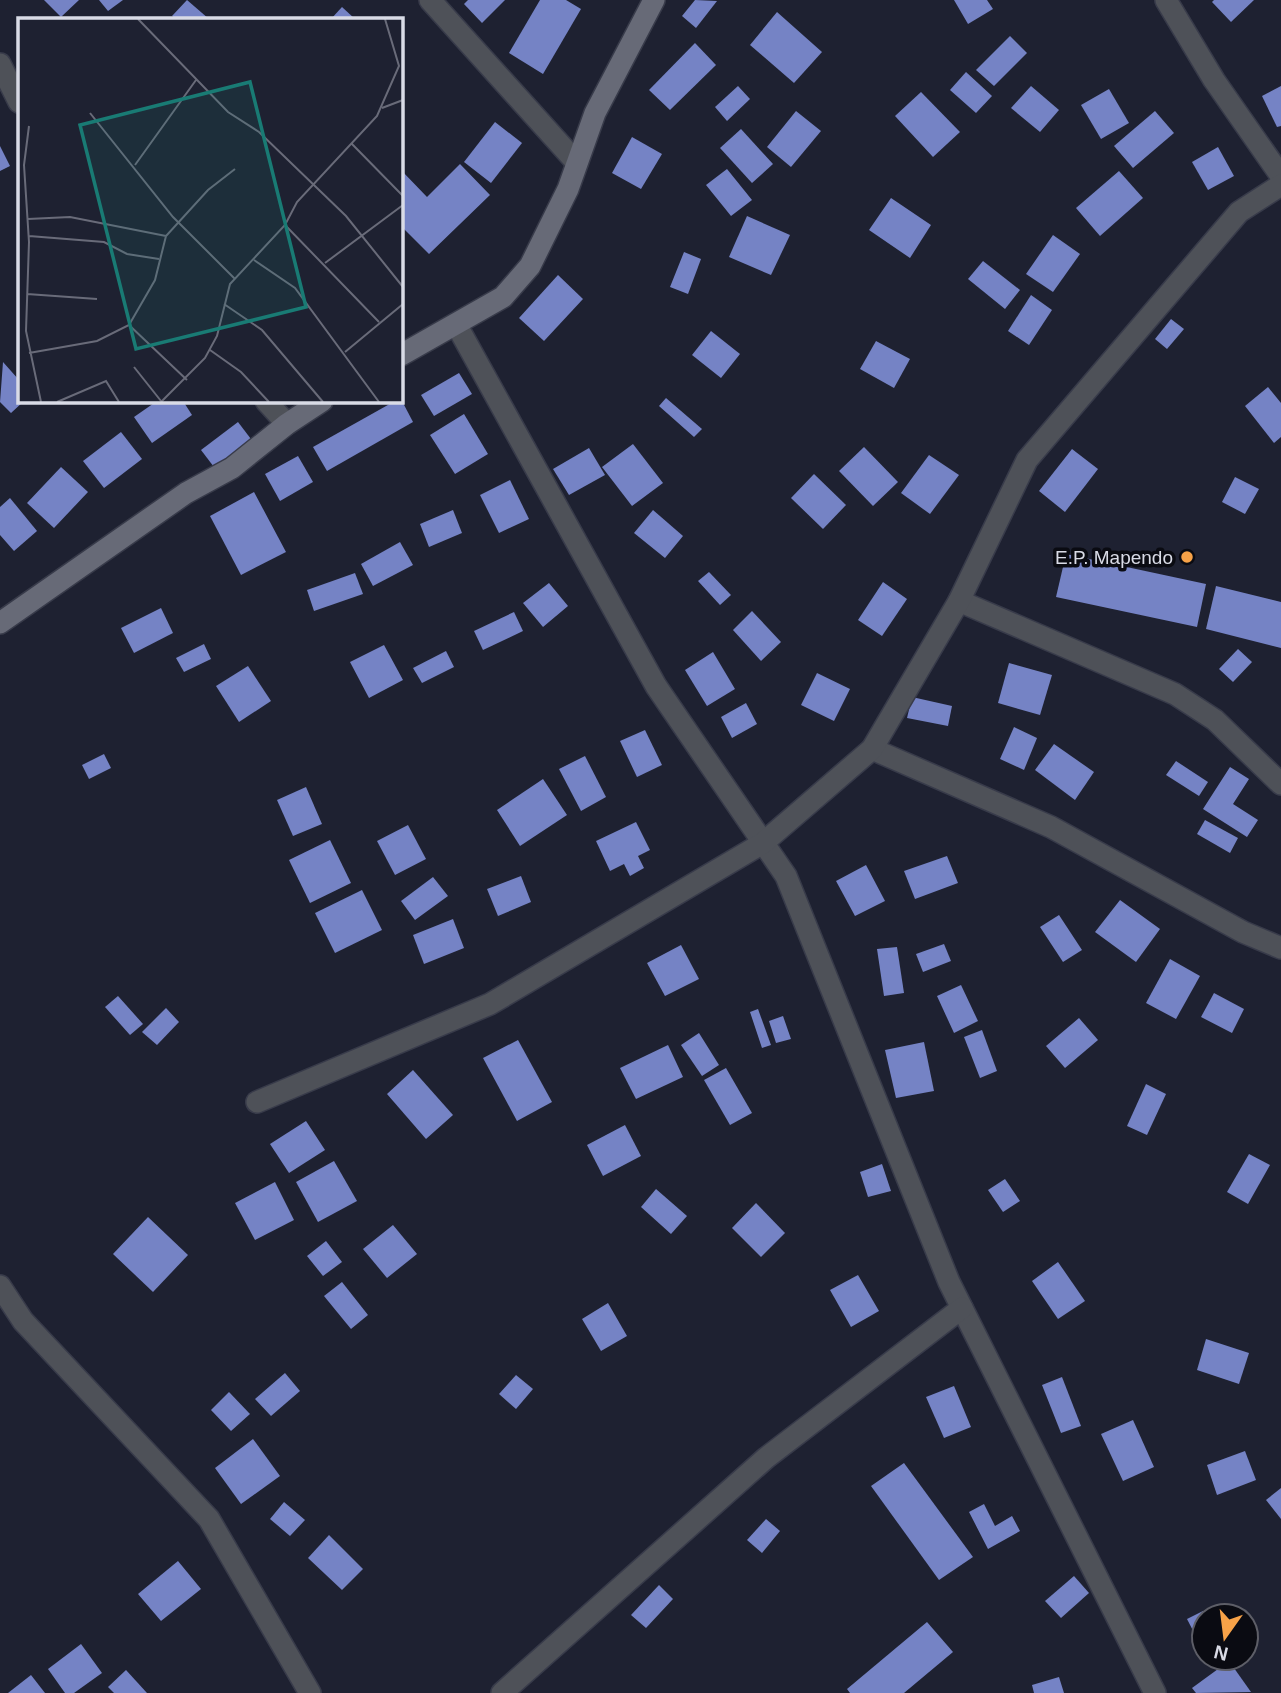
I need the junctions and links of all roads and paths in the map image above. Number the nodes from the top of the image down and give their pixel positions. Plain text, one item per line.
1 (430, 0) edge
2 (654, 0) edge
3 (1166, 0) edge
4 (0, 64) edge
5 (18, 100) edge
6 (577, 163) junction
7 (1281, 176) edge
8 (1281, 185) edge
9 (456, 324) junction
10 (402, 354) edge
11 (267, 402) edge
12 (320, 402) edge
13 (287, 424) junction
14 (959, 601) junction
15 (1, 620) edge
16 (872, 749) junction
17 (1281, 785) edge
18 (763, 843) junction
19 (1281, 948) edge
20 (257, 1102) dead end
21 (0, 1286) edge
22 (962, 1308) junction
23 (310, 1693) edge
24 (502, 1693) edge
25 (1155, 1693) edge

1 - 6 street
2 - 6 street
3 - 7 street
4 - 5 street
6 - 9 street
8 - 14 street
9 - 10 street
9 - 18 street
11 - 13 street
12 - 13 street
13 - 15 street
14 - 16 street
14 - 17 street
16 - 18 street
16 - 19 street
18 - 20 street
18 - 22 street
21 - 23 street
22 - 24 street
22 - 25 street

